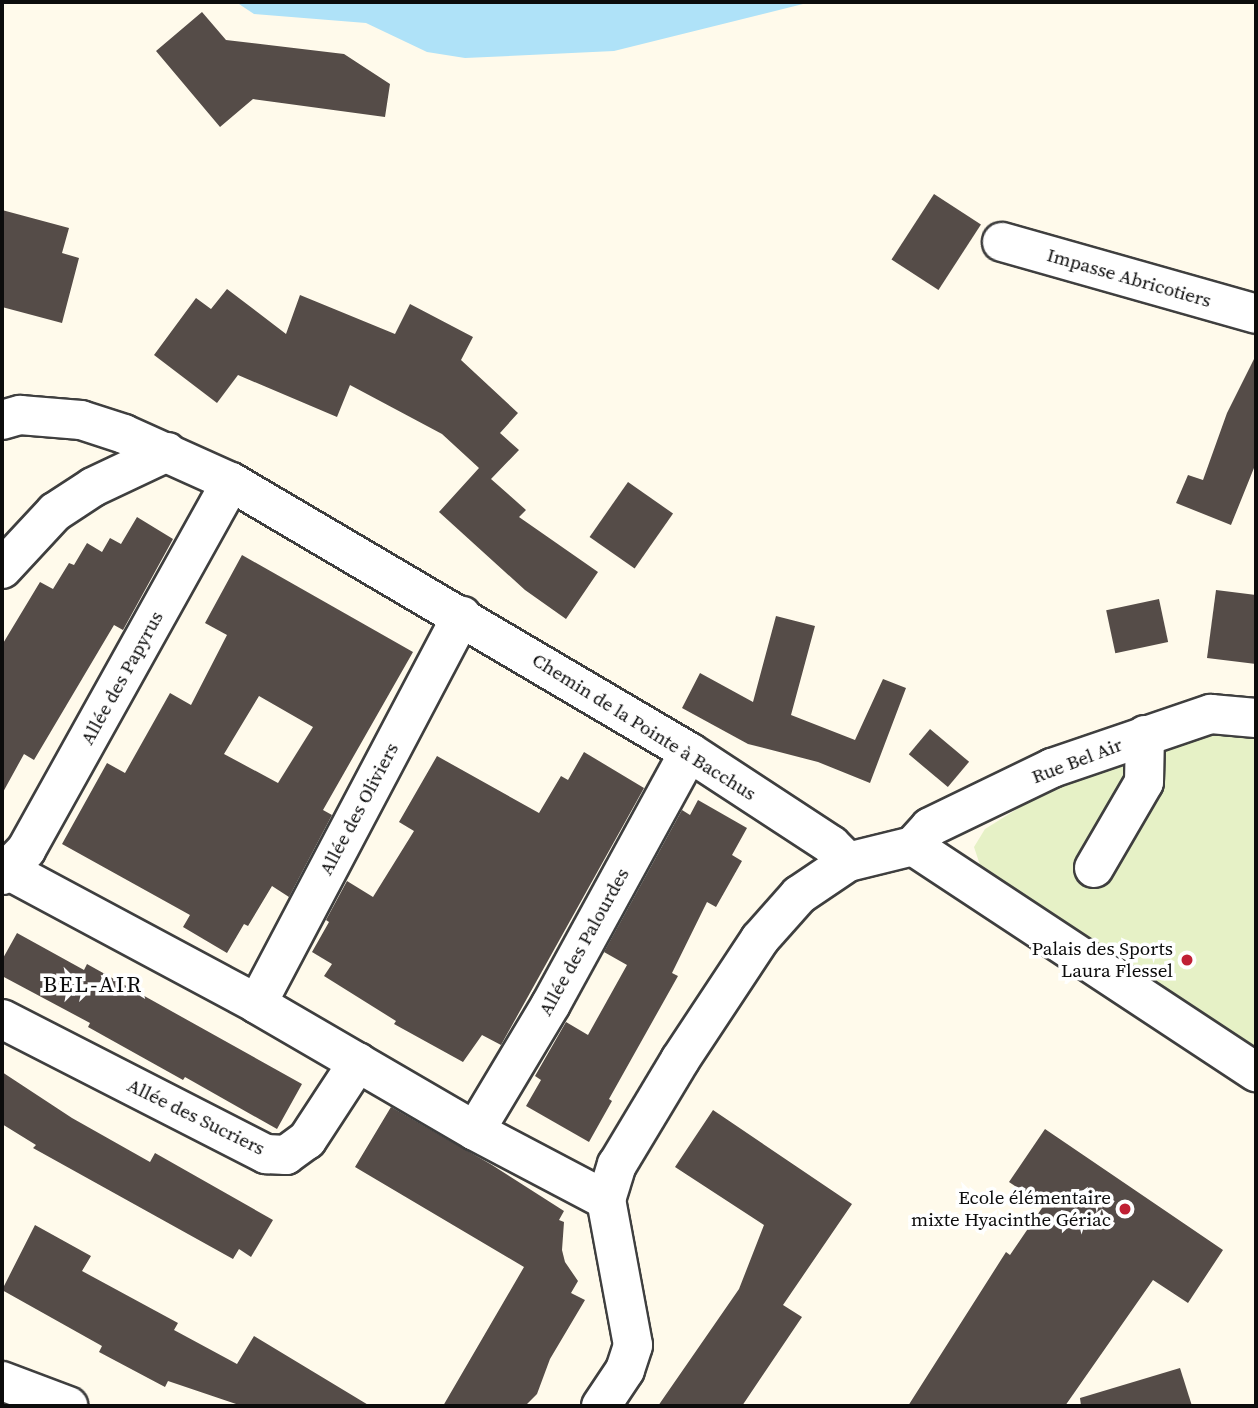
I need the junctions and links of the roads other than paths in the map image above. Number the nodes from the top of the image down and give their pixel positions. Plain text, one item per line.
1 (1002, 242) dead end
2 (1256, 314) edge
3 (2, 420) edge
4 (167, 452) junction
5 (231, 482) junction
6 (2, 569) edge
7 (462, 615) junction
8 (1256, 718) edge
9 (1145, 736) junction
10 (689, 752) junction
11 (913, 846) junction
12 (848, 862) junction
13 (1094, 868) dead end
14 (3, 871) edge
15 (257, 1003) junction
16 (2, 1019) edge
17 (358, 1062) junction
18 (1256, 1072) edge
19 (475, 1131) junction
20 (606, 1200) junction
21 (2, 1381) edge
22 (68, 1406) edge
23 (601, 1406) edge

1 - 2 street, Impasse Abricotiers
3 - 4 street, Chemin de la Pointe à Bacchus
4 - 5 street, Chemin de la Pointe à Bacchus
4 - 6 street
5 - 7 street, Chemin de la Pointe à Bacchus
5 - 14 street, Allée des Papyrus
7 - 10 street, Chemin de la Pointe à Bacchus
7 - 15 street, Allée des Oliviers
8 - 9 street, Rue Bel Air
9 - 11 street, Rue Bel Air
9 - 13 street
10 - 12 street, Chemin de la Pointe à Bacchus
10 - 19 street, Allée des Palourdes
11 - 12 street
11 - 18 street
12 - 20 street
14 - 15 street
15 - 17 street
16 - 17 street, Allée des Sucriers
17 - 19 street
19 - 20 street
20 - 23 street
21 - 22 street

